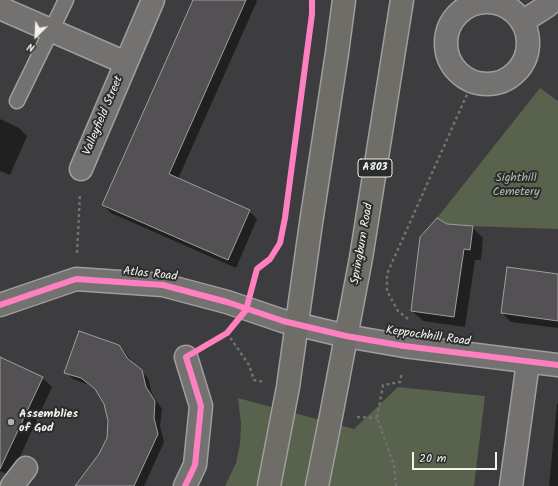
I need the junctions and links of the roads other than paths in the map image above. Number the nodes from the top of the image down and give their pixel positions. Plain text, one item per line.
1 (66, 0) edge
2 (152, 0) edge
3 (344, 0) edge
4 (402, 0) edge
5 (554, 0) edge
6 (0, 8) edge
7 (522, 22) junction
8 (51, 30) junction
9 (126, 62) junction
10 (17, 101) dead end
11 (81, 169) road end
12 (0, 305) edge
13 (297, 325) junction
14 (346, 336) junction
15 (186, 357) dead end
16 (528, 362) junction
17 (558, 366) edge
18 (26, 468) dead end
19 (12, 486) edge
20 (185, 486) edge
21 (269, 486) edge
22 (317, 486) edge
23 (511, 486) edge

1 - 8 lane
2 - 9 street, Valleyfield Street
3 - 13 main road
4 - 14 main road, Springburn Road / A803
5 - 7 street
6 - 8 street, Valleyfield Street
7 - 7 street
8 - 9 street, Valleyfield Street
8 - 10 lane
9 - 11 street, Valleyfield Street
12 - 13 street, Atlas Road
13 - 14 street, Keppochhill Road
13 - 21 main road
14 - 16 street, Keppochhill Road
14 - 22 main road, Springburn Road / A803
15 - 20 street
16 - 17 street, Keppochhill Road
16 - 23 street
18 - 19 street

